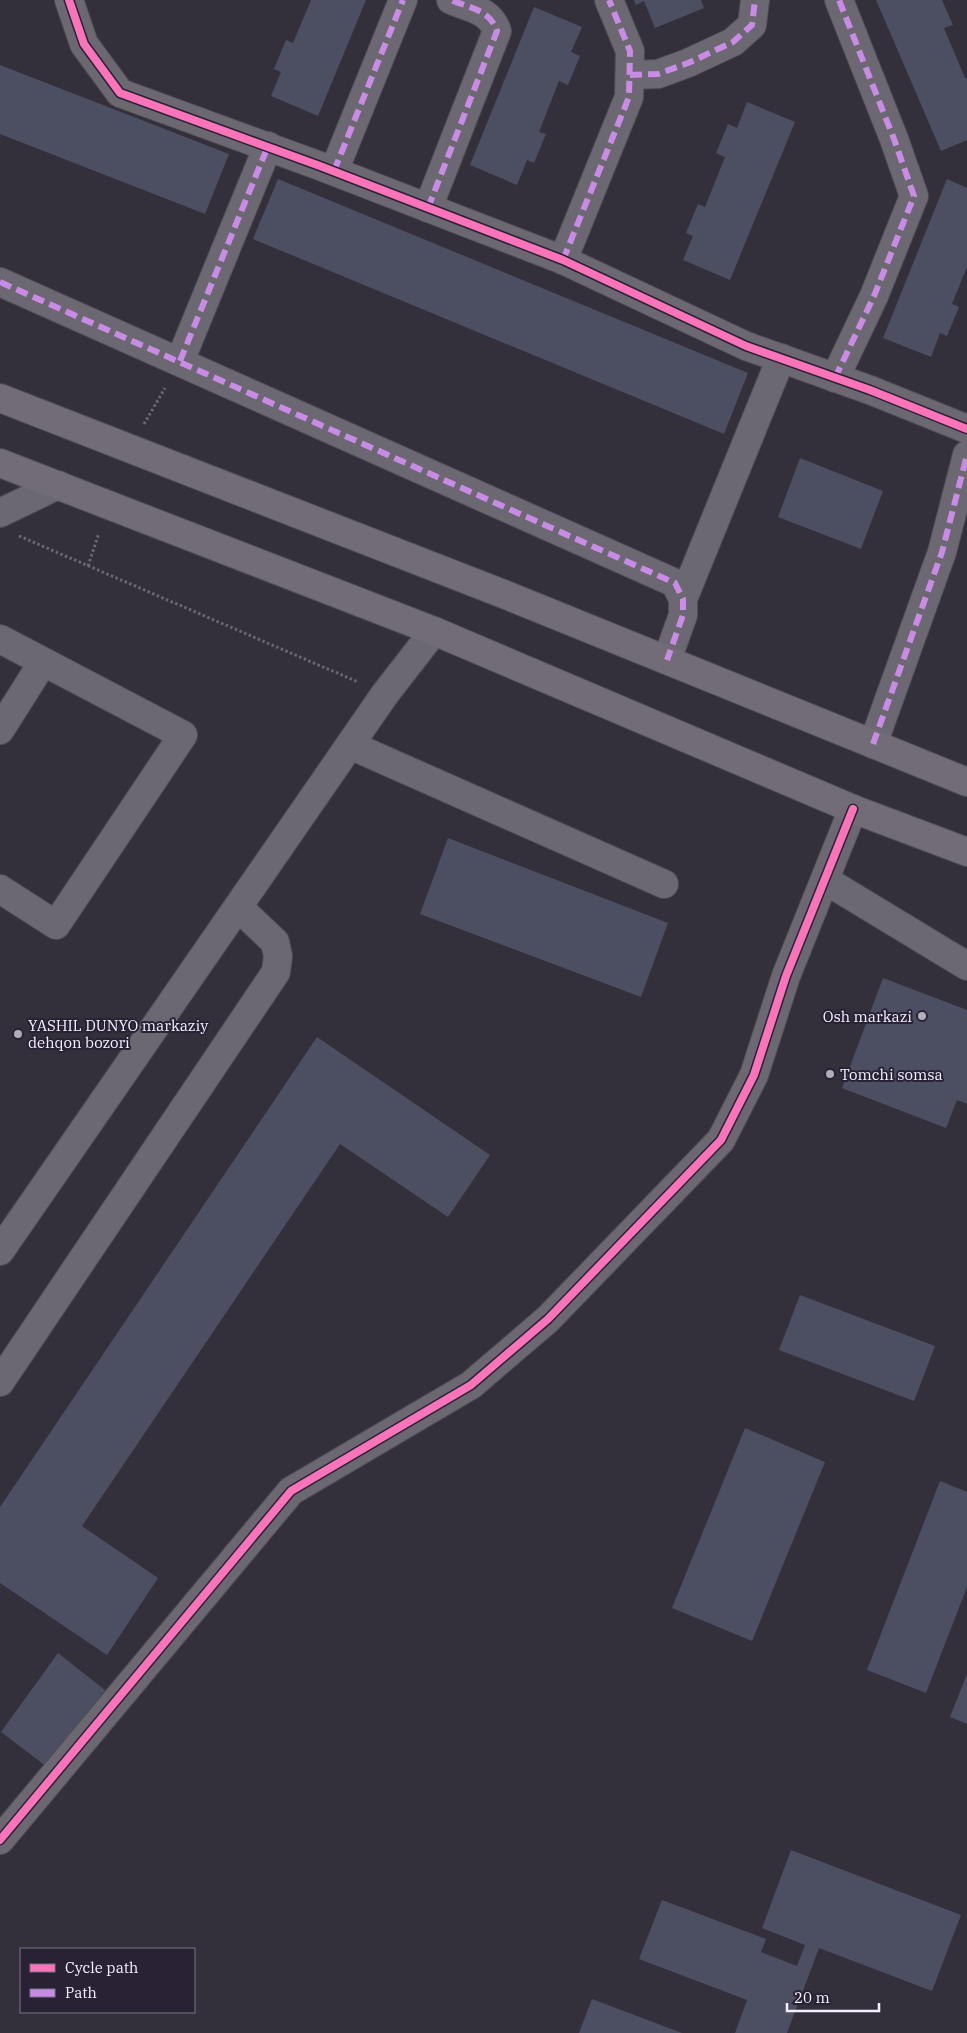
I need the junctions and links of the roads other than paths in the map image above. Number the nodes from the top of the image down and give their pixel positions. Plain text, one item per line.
1 (69, 0) edge
2 (404, 0) edge
3 (450, 0) edge
4 (609, 0) edge
5 (755, 0) edge
6 (839, 0) edge
7 (630, 75) junction
8 (268, 146) junction
9 (334, 171) junction
10 (428, 208) junction
11 (564, 260) junction
12 (0, 282) edge
13 (781, 358) junction
14 (180, 361) junction
15 (835, 378) junction
16 (0, 398) edge
17 (967, 429) edge
18 (967, 455) edge
19 (0, 463) edge
20 (58, 485) junction
21 (0, 513) edge
22 (683, 598) junction
23 (434, 631) junction
24 (0, 639) edge
25 (667, 660) junction
26 (43, 662) junction
27 (0, 730) edge
28 (873, 744) junction
29 (350, 745) junction
30 (967, 782) edge
31 (853, 810) junction
32 (967, 852) edge
33 (825, 880) junction
34 (664, 884) dead end
35 (0, 889) edge
36 (238, 907) junction
37 (967, 966) edge
38 (0, 1251) edge
39 (0, 1382) edge
40 (0, 1840) edge

1 - 8 street
2 - 9 street
3 - 10 street
4 - 7 street
5 - 7 street
6 - 15 street
7 - 11 street
8 - 9 street
8 - 14 street
9 - 10 street
10 - 11 street
11 - 13 street
12 - 14 street
13 - 15 street
13 - 22 street
14 - 22 street
15 - 17 street
16 - 25 main road
18 - 28 street
19 - 20 main road
20 - 21 street
20 - 23 main road
22 - 25 street
23 - 29 street
23 - 31 main road
24 - 26 street
25 - 28 main road
26 - 27 street
26 - 35 street
28 - 30 main road
29 - 34 street
29 - 36 street
31 - 32 main road
31 - 33 street
33 - 37 street
33 - 40 street
36 - 38 street
36 - 39 street

